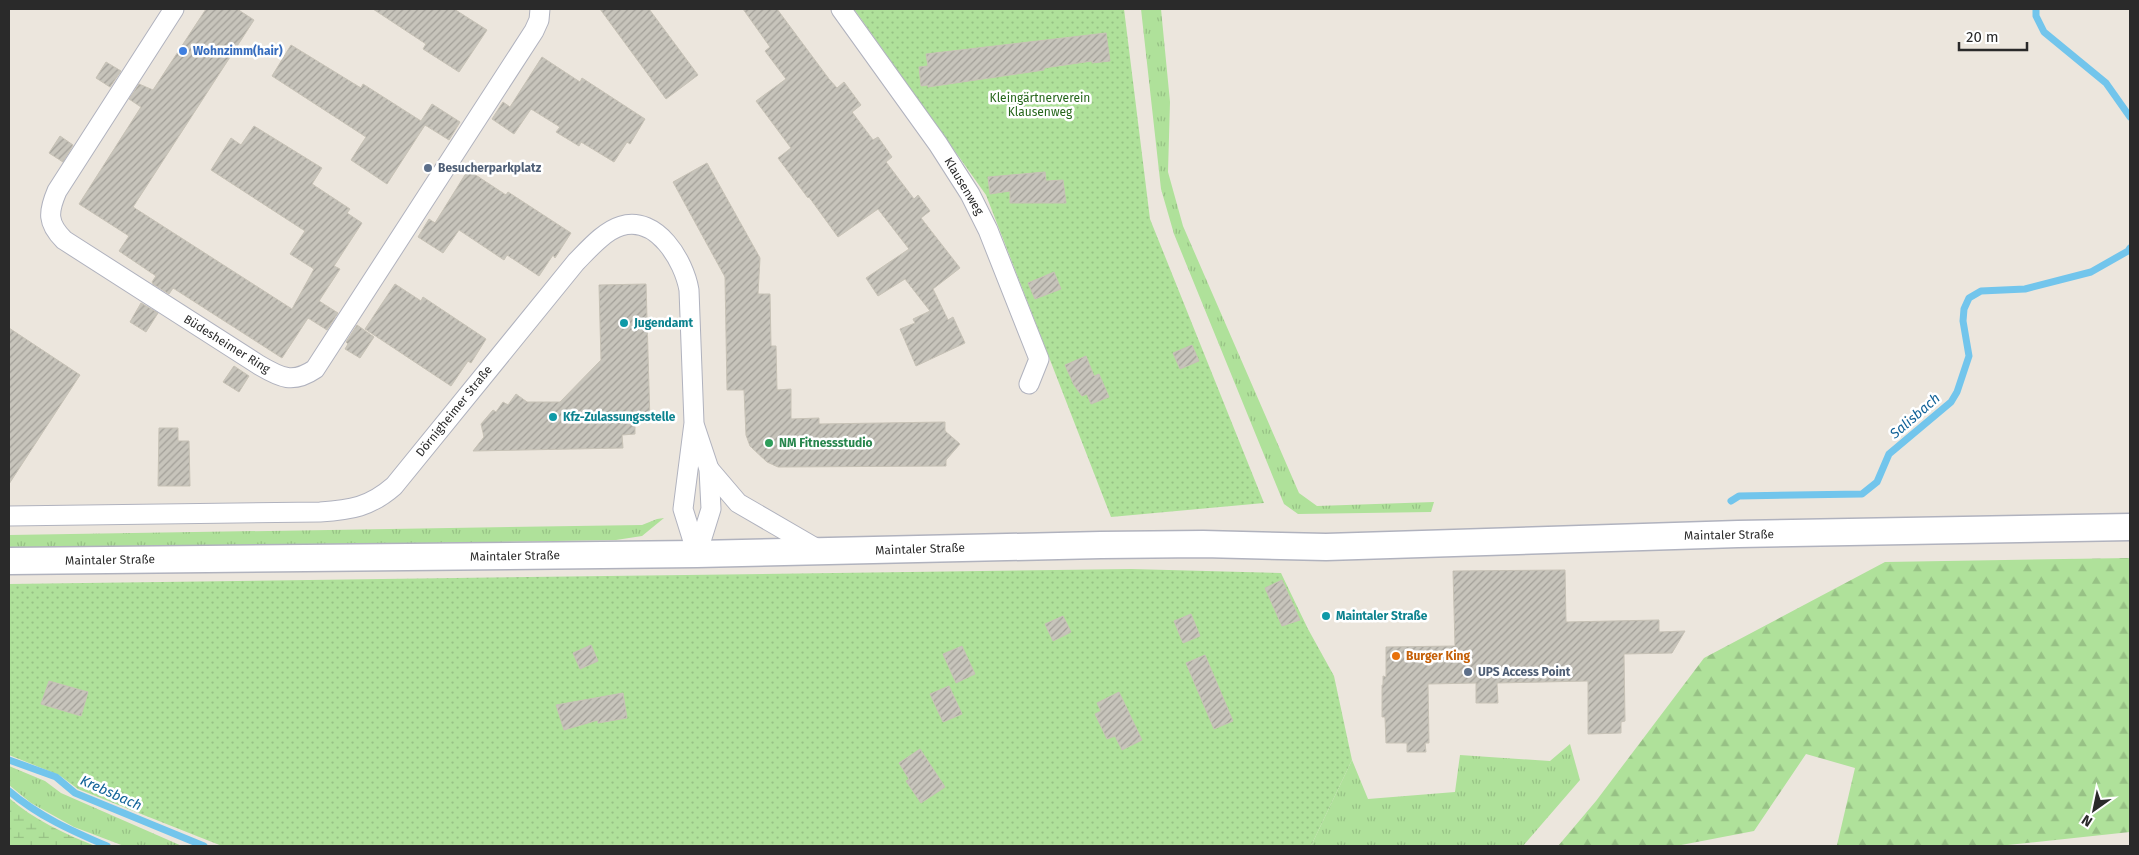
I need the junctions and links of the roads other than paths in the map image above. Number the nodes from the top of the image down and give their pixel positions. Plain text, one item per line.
1 (174, 9) edge
2 (540, 9) edge
3 (841, 9) edge
4 (1029, 384) dead end
5 (694, 423) junction
6 (709, 469) junction
7 (9, 516) edge
8 (2130, 527) edge
9 (822, 552) junction
10 (697, 554) junction
11 (9, 560) edge

1 - 2 street, Büdesheimer Ring
3 - 4 street, Klausenweg
5 - 6 street, Dörnigheimer Straße
5 - 7 street, Dörnigheimer Straße
5 - 10 street, Dörnigheimer Straße
6 - 9 street, Dörnigheimer Straße
6 - 10 street, Dörnigheimer Straße
8 - 9 main road, Maintaler Straße
9 - 10 main road, Maintaler Straße
10 - 11 main road, Maintaler Straße

